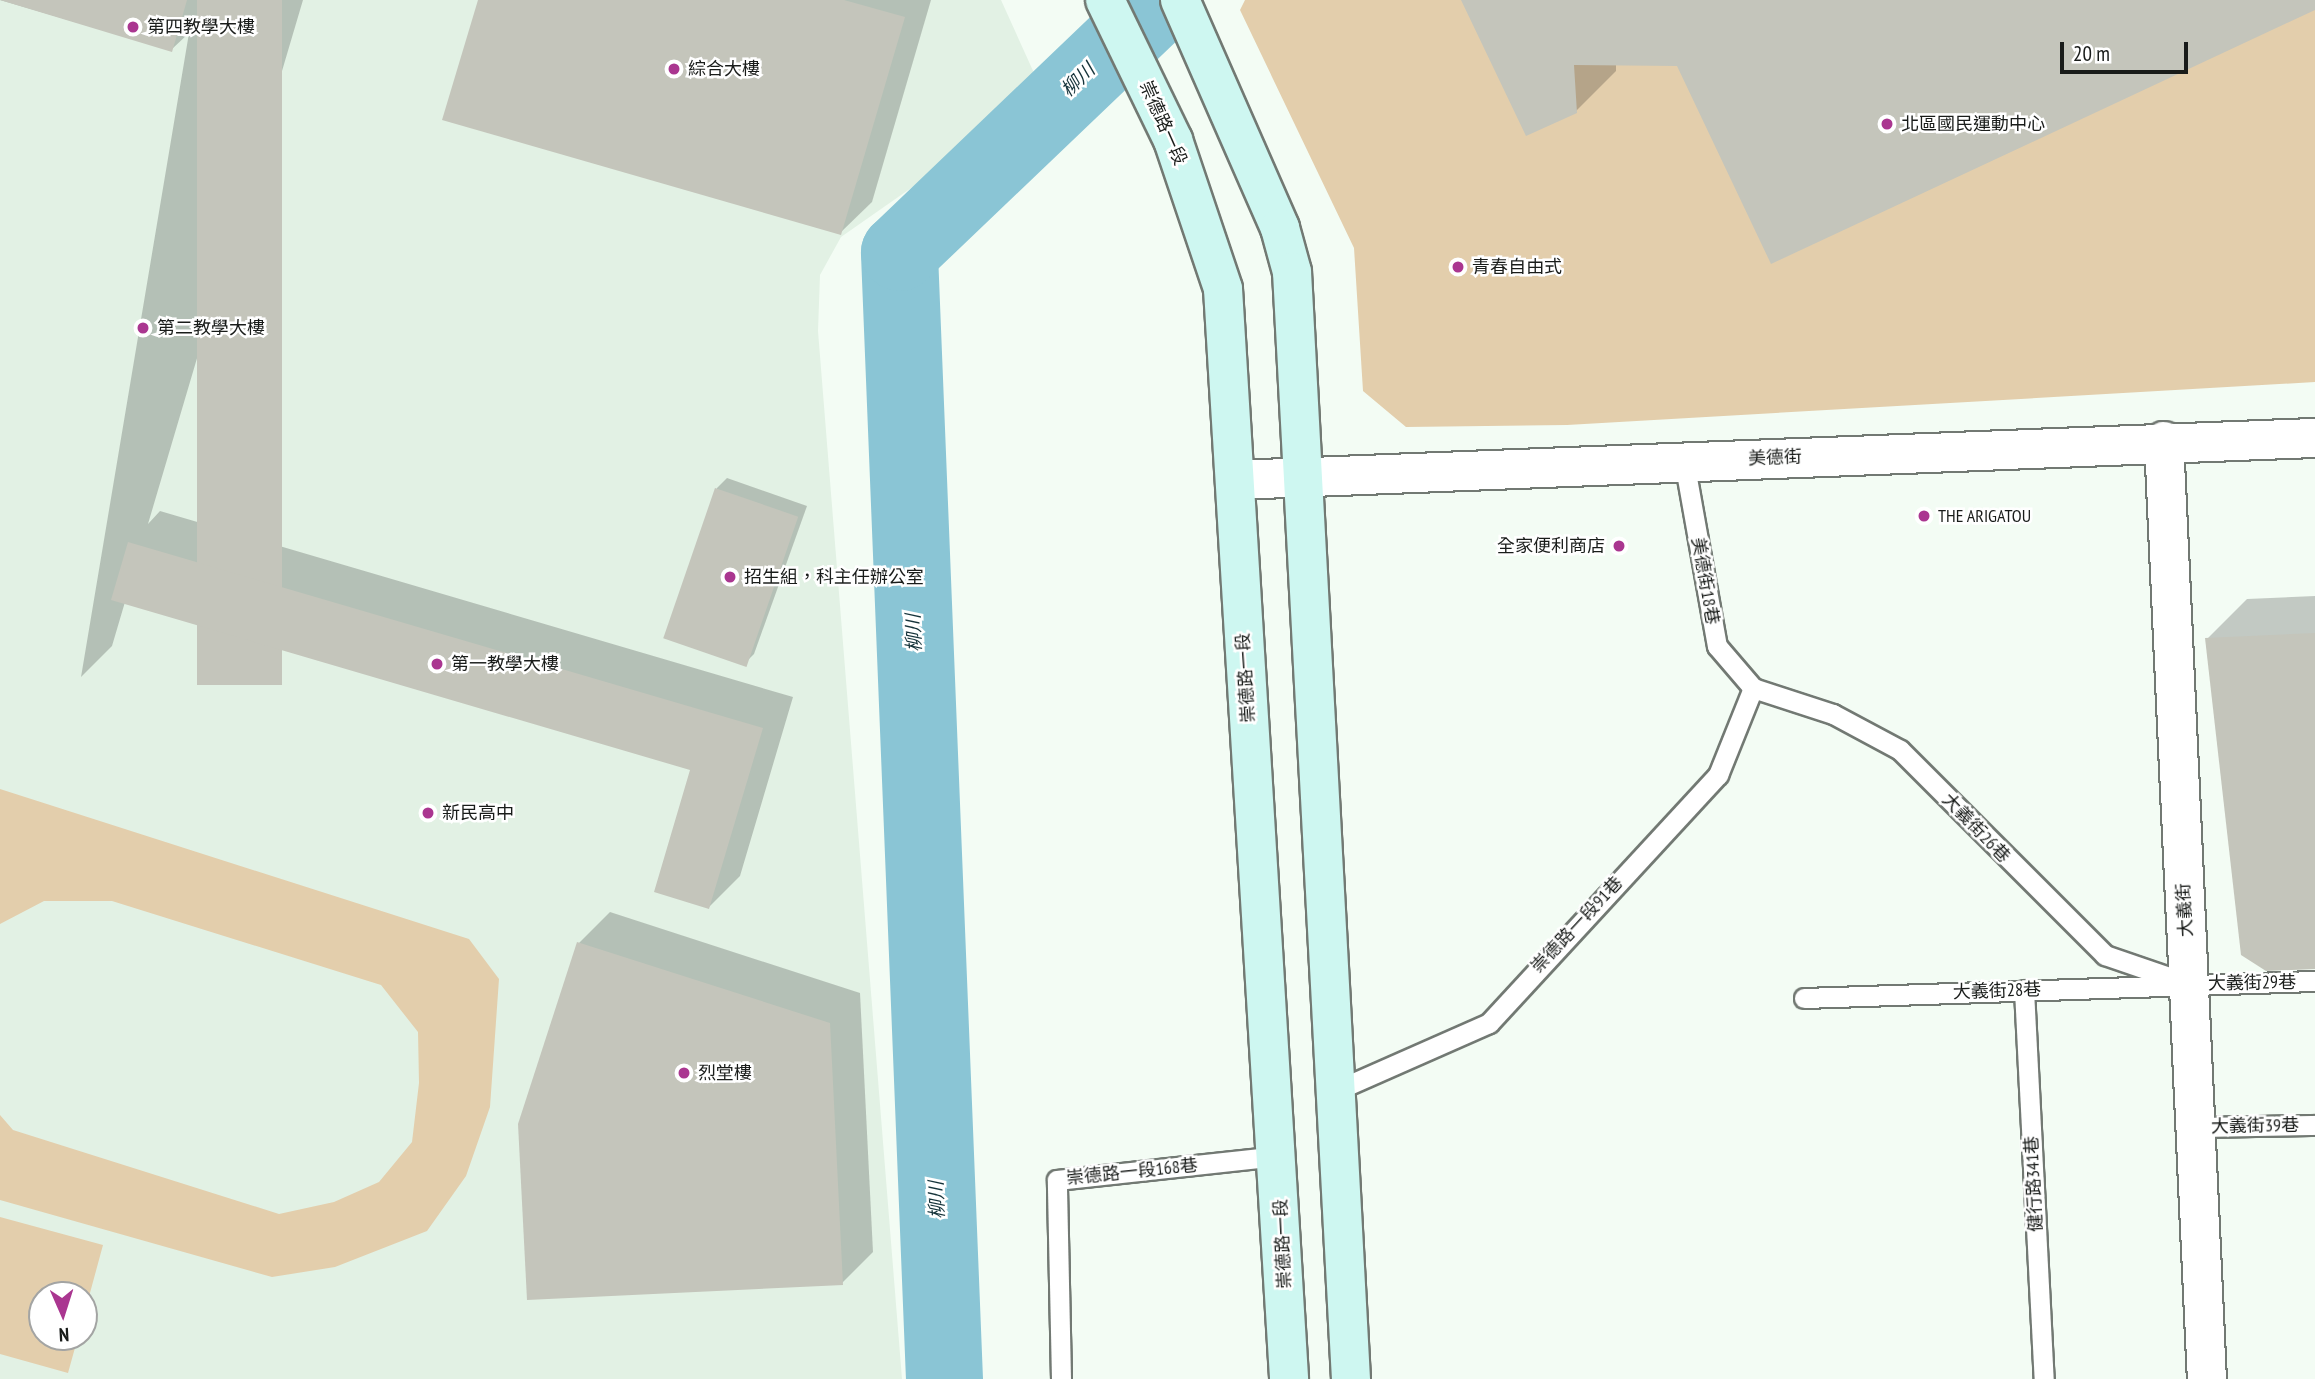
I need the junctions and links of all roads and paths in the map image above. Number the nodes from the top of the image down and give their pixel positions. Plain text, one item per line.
1 (1180, 0) edge
2 (1107, 5) edge
3 (2315, 438) edge
4 (2164, 441) junction
5 (1684, 461) junction
6 (1300, 477) junction
7 (1235, 480) junction
8 (1753, 688) junction
9 (2315, 981) edge
10 (2189, 984) junction
11 (2024, 990) junction
12 (1804, 998) dead end
13 (1335, 1091) junction
14 (2315, 1125) edge
15 (2196, 1127) junction
16 (1279, 1156) junction
17 (1061, 1379) edge
18 (1290, 1379) edge
19 (1351, 1379) edge
20 (2044, 1379) edge
21 (2207, 1379) edge

1 - 6 main road
2 - 7 main road, 崇德路一段
3 - 4 street, 美德街
4 - 5 street, 美德街
4 - 10 street, 大義街
5 - 6 street, 美德街
5 - 8 lane, 美德街18巷
6 - 7 street, 美德街
6 - 13 main road
7 - 16 main road, 崇德路一段
8 - 10 lane, 大義街26巷
8 - 13 lane, 崇德路一段91巷
9 - 10 lane, 大義街29巷
10 - 11 lane, 大義街28巷
10 - 15 street, 大義街
11 - 12 lane, 大義街28巷
11 - 20 lane, 健行路341巷
13 - 19 main road
14 - 15 lane, 大義街39巷
15 - 21 street, 大義街
16 - 17 lane, 崇德路一段168巷
16 - 18 main road, 崇德路一段

